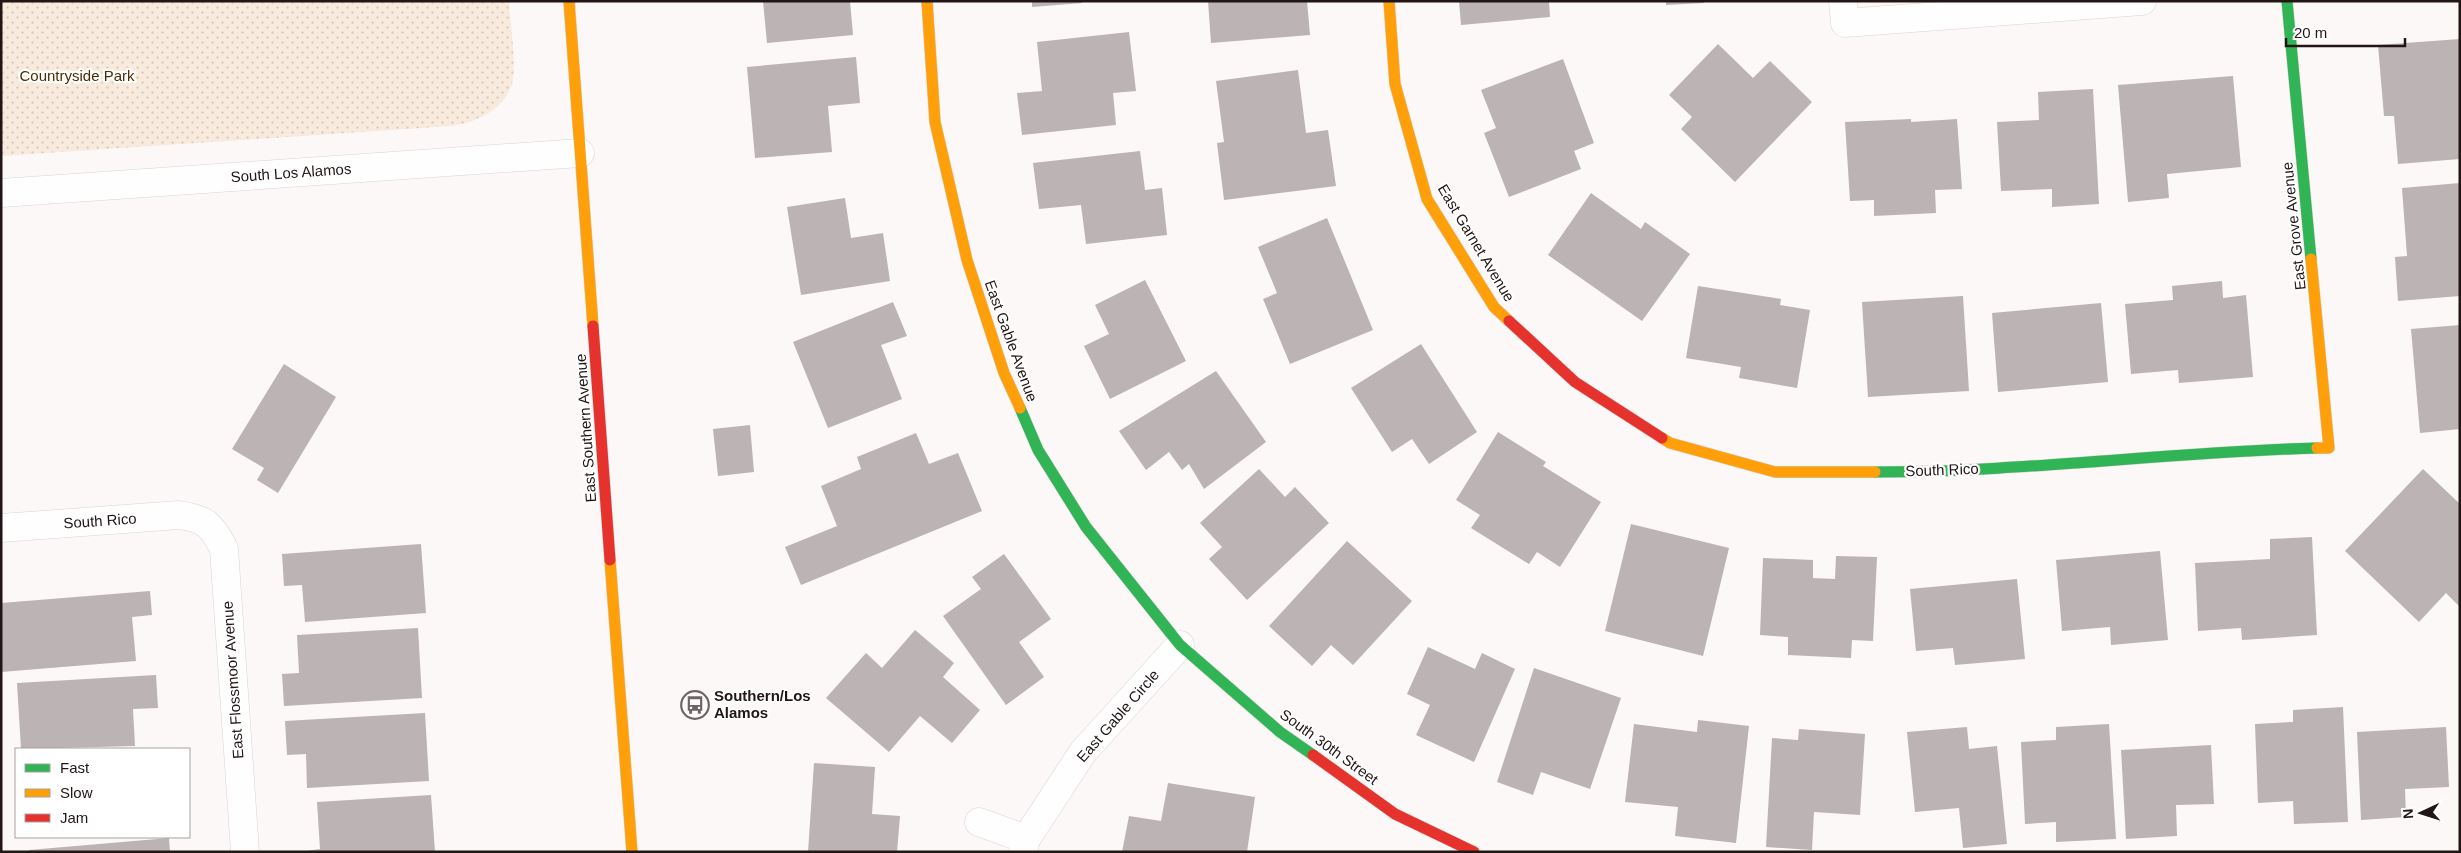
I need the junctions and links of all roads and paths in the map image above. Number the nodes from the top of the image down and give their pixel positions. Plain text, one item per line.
1 (569, 1) edge
2 (928, 1) edge
3 (1389, 1) edge
4 (2142, 1) edge
5 (2287, 1) edge
6 (1844, 12) edge
7 (580, 153) junction
8 (1, 193) edge
9 (1575, 382) joint
10 (2330, 448) joint
11 (198, 518) joint
12 (1, 528) edge
13 (1180, 645) junction
14 (979, 822) dead end
15 (1024, 845) edge
16 (245, 852) edge
17 (632, 852) edge
18 (1474, 852) edge

1 - 7 street, East Southern Avenue
2 - 13 street, East Gable Avenue
3 - 9 street, East Garnet Avenue
4 - 6 street
5 - 10 street, East Grove Avenue
7 - 8 street, South Los Alamos
7 - 17 street, East Southern Avenue
9 - 10 street, South Rico
11 - 12 street, South Rico
11 - 16 street, East Flossmoor Avenue
13 - 15 street, East Gable Circle
13 - 18 street, South 30th Street
14 - 15 street, East Gable Circle

